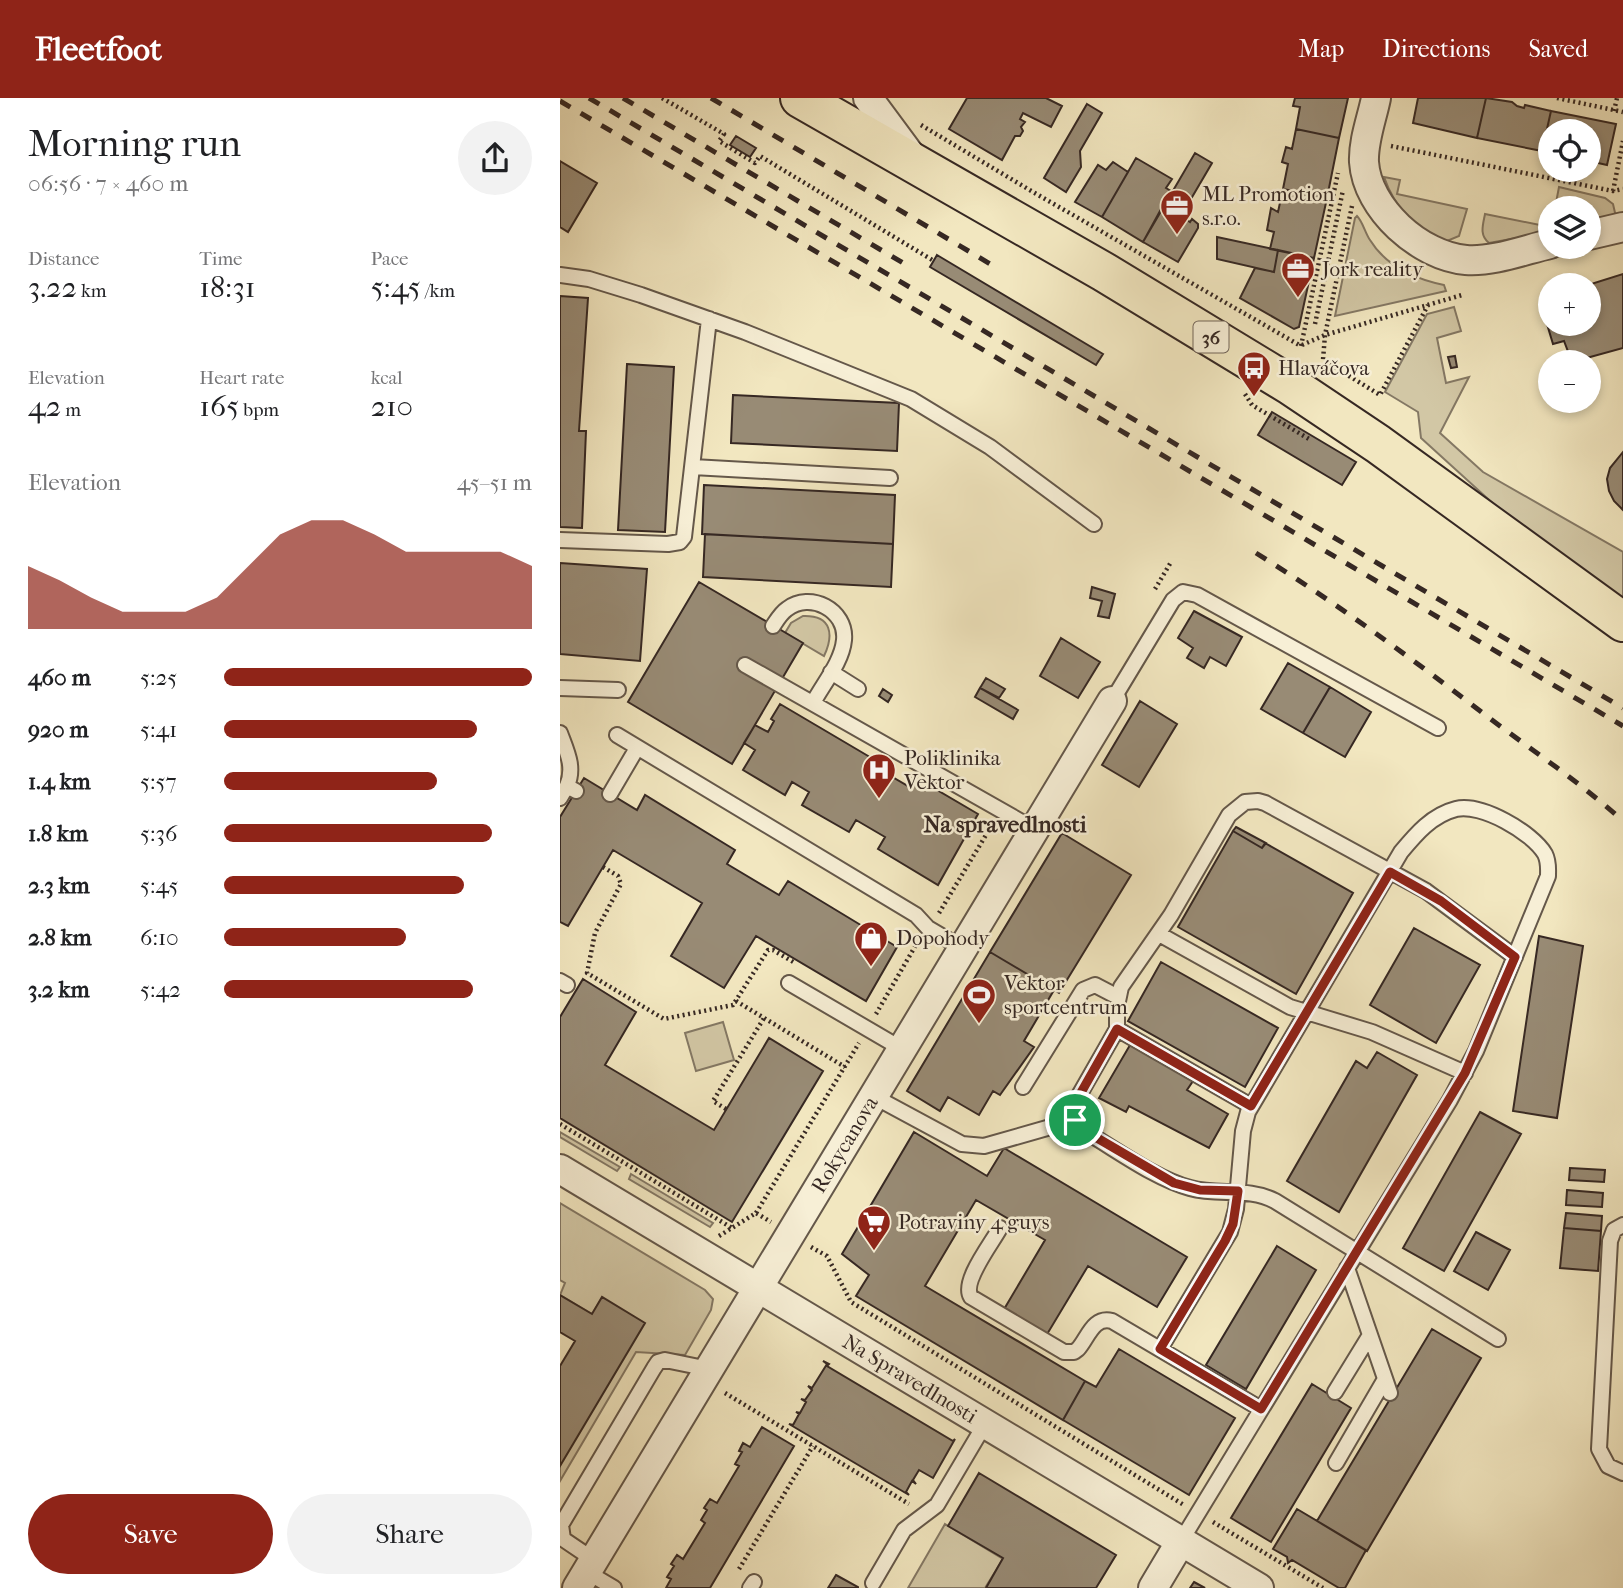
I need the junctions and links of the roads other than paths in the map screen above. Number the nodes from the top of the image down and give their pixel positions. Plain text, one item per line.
1 (867, 98) edge
2 (1376, 98) edge
3 (804, 99) edge
4 (919, 167) junction
5 (1623, 227) edge
6 (1601, 232) edge
7 (1538, 247) edge
8 (560, 275) edge
9 (709, 319) junction
10 (693, 467) junction
11 (890, 478) dead end
12 (1094, 524) dead end
13 (560, 540) edge
14 (1623, 622) edge
15 (773, 626) dead end
16 (745, 665) dead end
17 (831, 671) junction
18 (560, 688) edge
19 (858, 688) dead end
20 (618, 690) dead end
21 (1112, 701) joint
22 (813, 703) junction
23 (1438, 728) dead end
24 (560, 733) edge
25 (617, 735) dead end
26 (637, 748) junction
27 (567, 792) edge
28 (610, 794) dead end
29 (1034, 829) junction
30 (1390, 872) junction
31 (1159, 934) junction
32 (962, 948) junction
33 (1515, 957) junction
34 (789, 983) dead end
35 (1118, 997) junction
36 (1306, 1012) junction
37 (1117, 1029) junction
38 (902, 1049) junction
39 (1465, 1073) junction
40 (1023, 1087) dead end
41 (873, 1096) junction
42 (1251, 1106) junction
43 (1075, 1120) junction
44 (560, 1170) edge
45 (1238, 1191) junction
46 (1623, 1225) edge
47 (1000, 1228) dead end
48 (1357, 1252) junction
49 (1347, 1268) junction
50 (758, 1288) junction
51 (1370, 1335) junction
52 (1498, 1339) dead end
53 (1160, 1349) junction
54 (709, 1369) junction
55 (1335, 1392) dead end
56 (1261, 1409) junction
57 (985, 1424) junction
58 (1336, 1463) dead end
59 (1623, 1473) edge
60 (1181, 1541) junction
61 (586, 1573) edge
62 (873, 1583) dead end
63 (614, 1588) edge
64 (1153, 1588) edge
65 (1259, 1588) edge

1 - 4 street
2 - 7 street
3 - 4 main road, 36
4 - 14 main road, 36
5 - 6 street
8 - 9 lane
9 - 10 lane
9 - 12 lane
10 - 11 lane
10 - 13 lane
15 - 17 lane
16 - 22 lane
17 - 19 lane
17 - 22 lane
18 - 20 lane
21 - 23 lane
21 - 29 street, Rokycanova
22 - 29 lane
24 - 27 lane
25 - 26 lane
26 - 28 lane
26 - 32 lane
29 - 32 street, Rokycanova
30 - 31 lane
30 - 33 lane
30 - 33 lane
30 - 36 lane
31 - 35 lane
31 - 36 lane
32 - 38 street, Rokycanova
33 - 39 lane
34 - 38 lane
35 - 37 lane
35 - 40 lane
36 - 39 lane
36 - 42 lane
37 - 42 lane
37 - 43 lane
38 - 41 street, Rokycanova
39 - 48 lane
41 - 43 lane
41 - 50 street, Rokycanova
42 - 45 lane
43 - 45 lane
44 - 50 street, Na Spravedlnosti
45 - 48 lane
45 - 53 lane
46 - 59 lane
47 - 53 lane
48 - 49 lane
48 - 52 lane
49 - 51 lane
49 - 56 lane
50 - 54 street, Rokycanova
50 - 57 street, Na Spravedlnosti
51 - 55 lane
51 - 58 lane
53 - 56 lane
54 - 61 street, Rokycanova
54 - 61 lane
56 - 60 lane
57 - 60 street, Na Spravedlnosti
57 - 62 lane
60 - 64 street
60 - 65 street, Na Spravedlnosti
61 - 63 lane

